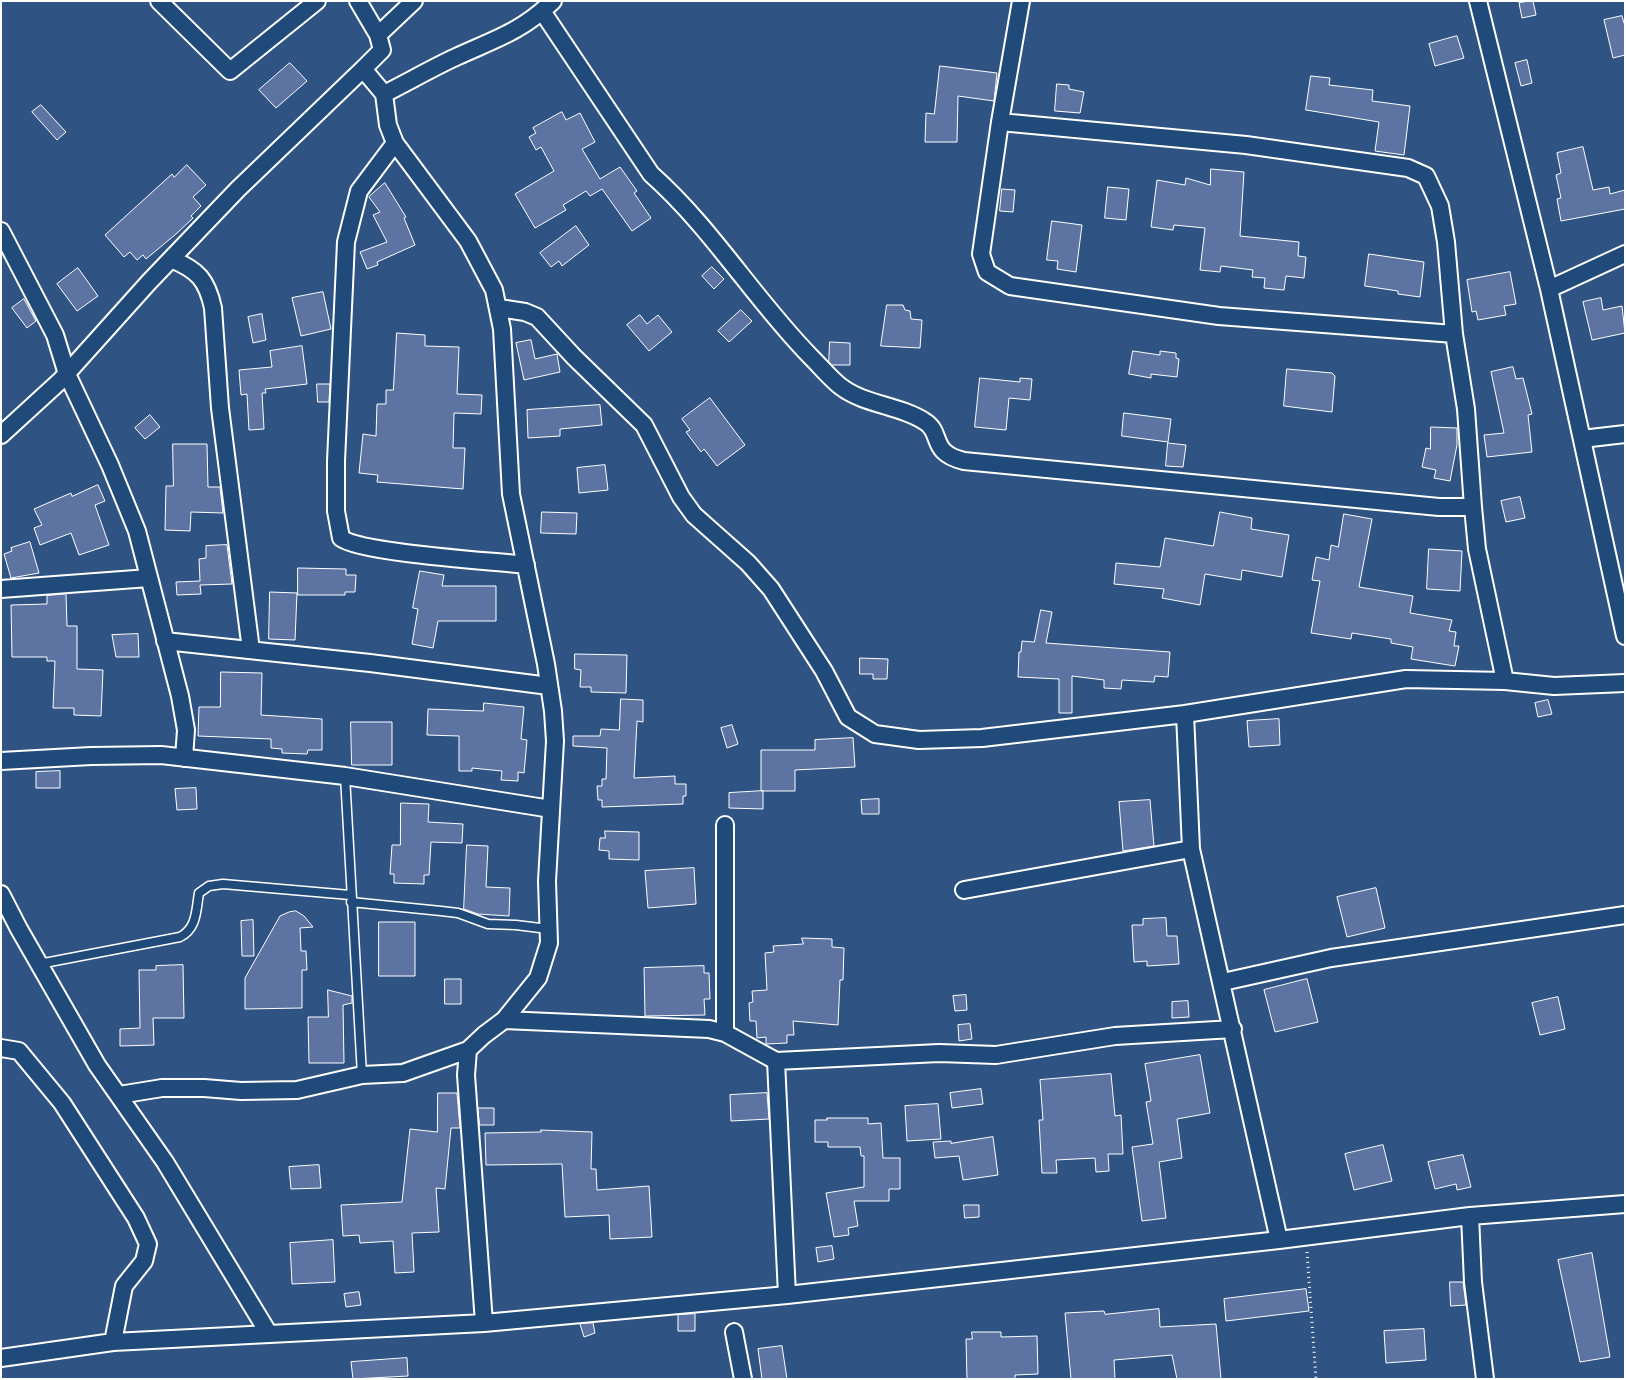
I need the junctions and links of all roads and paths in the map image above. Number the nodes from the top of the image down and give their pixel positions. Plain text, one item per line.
1 (159, 1) edge
2 (317, 1) edge
3 (358, 1) edge
4 (414, 1) edge
5 (1021, 1) edge
6 (1478, 1) edge
7 (548, 6) edge
8 (378, 35) junction
9 (363, 70) junction
10 (384, 94) junction
11 (1000, 122) junction
12 (395, 143) junction
13 (1, 231) edge
14 (1625, 254) edge
15 (171, 259) junction
16 (1549, 289) junction
17 (499, 308) junction
18 (1454, 334) junction
19 (67, 374) junction
20 (1625, 434) edge
21 (1, 436) edge
22 (1582, 439) junction
23 (1472, 507) junction
24 (526, 565) junction
25 (149, 578) junction
26 (1, 589) edge
27 (1625, 636) edge
28 (165, 641) junction
29 (250, 650) junction
30 (1505, 681) junction
31 (1625, 683) edge
32 (549, 686) junction
33 (1185, 714) junction
34 (184, 758) junction
35 (1, 761) edge
36 (345, 776) junction
37 (551, 808) junction
38 (725, 825) dead end
39 (1192, 848) junction
40 (964, 890) dead end
41 (1, 894) edge
42 (351, 898) junction
43 (1625, 916) edge
44 (548, 929) junction
45 (39, 964) junction
46 (1222, 982) junction
47 (504, 1020) junction
48 (1233, 1029) junction
49 (725, 1033) junction
50 (1, 1048) edge
51 (468, 1050) junction
52 (776, 1061) junction
53 (362, 1075) junction
54 (119, 1095) junction
55 (1625, 1204) edge
56 (1470, 1216) junction
57 (1306, 1235) junction
58 (1279, 1240) junction
59 (787, 1295) junction
60 (484, 1323) junction
61 (734, 1332) dead end
62 (269, 1334) junction
63 (113, 1342) junction
64 (1, 1358) edge
65 (743, 1379) edge
66 (1316, 1379) edge
67 (1484, 1379) edge

1 - 2 street
3 - 8 street
4 - 8 street
5 - 11 street
6 - 16 street
7 - 10 street
7 - 23 street
8 - 9 street
9 - 10 street
9 - 15 street
10 - 12 street
11 - 18 street
11 - 18 street
12 - 17 street
12 - 24 street
13 - 19 street
14 - 16 street
15 - 19 street
15 - 29 street
16 - 22 street
17 - 24 street
17 - 33 street
18 - 23 street
19 - 21 street
19 - 25 street
20 - 22 street
22 - 27 street
23 - 30 street
24 - 32 street
25 - 26 street
25 - 28 street
28 - 29 street
28 - 34 street
29 - 32 street
30 - 31 street
30 - 33 street
32 - 37 street
33 - 39 street
34 - 35 street
34 - 36 street
36 - 37 street
36 - 42 lane
37 - 44 street
38 - 49 street
39 - 40 street
39 - 46 street
41 - 45 street
42 - 44 lane
42 - 45 lane
42 - 53 lane
43 - 46 street
44 - 47 street
45 - 54 street
46 - 48 street
47 - 49 street
47 - 51 street
48 - 52 street
48 - 58 street
49 - 52 street
50 - 63 street
51 - 53 street
51 - 60 street
52 - 59 street
53 - 54 street
54 - 62 street
55 - 56 street
56 - 57 street
56 - 67 street
57 - 58 street
57 - 66 path
58 - 59 street
59 - 60 street
60 - 62 street
61 - 65 street
62 - 63 street
63 - 64 street

